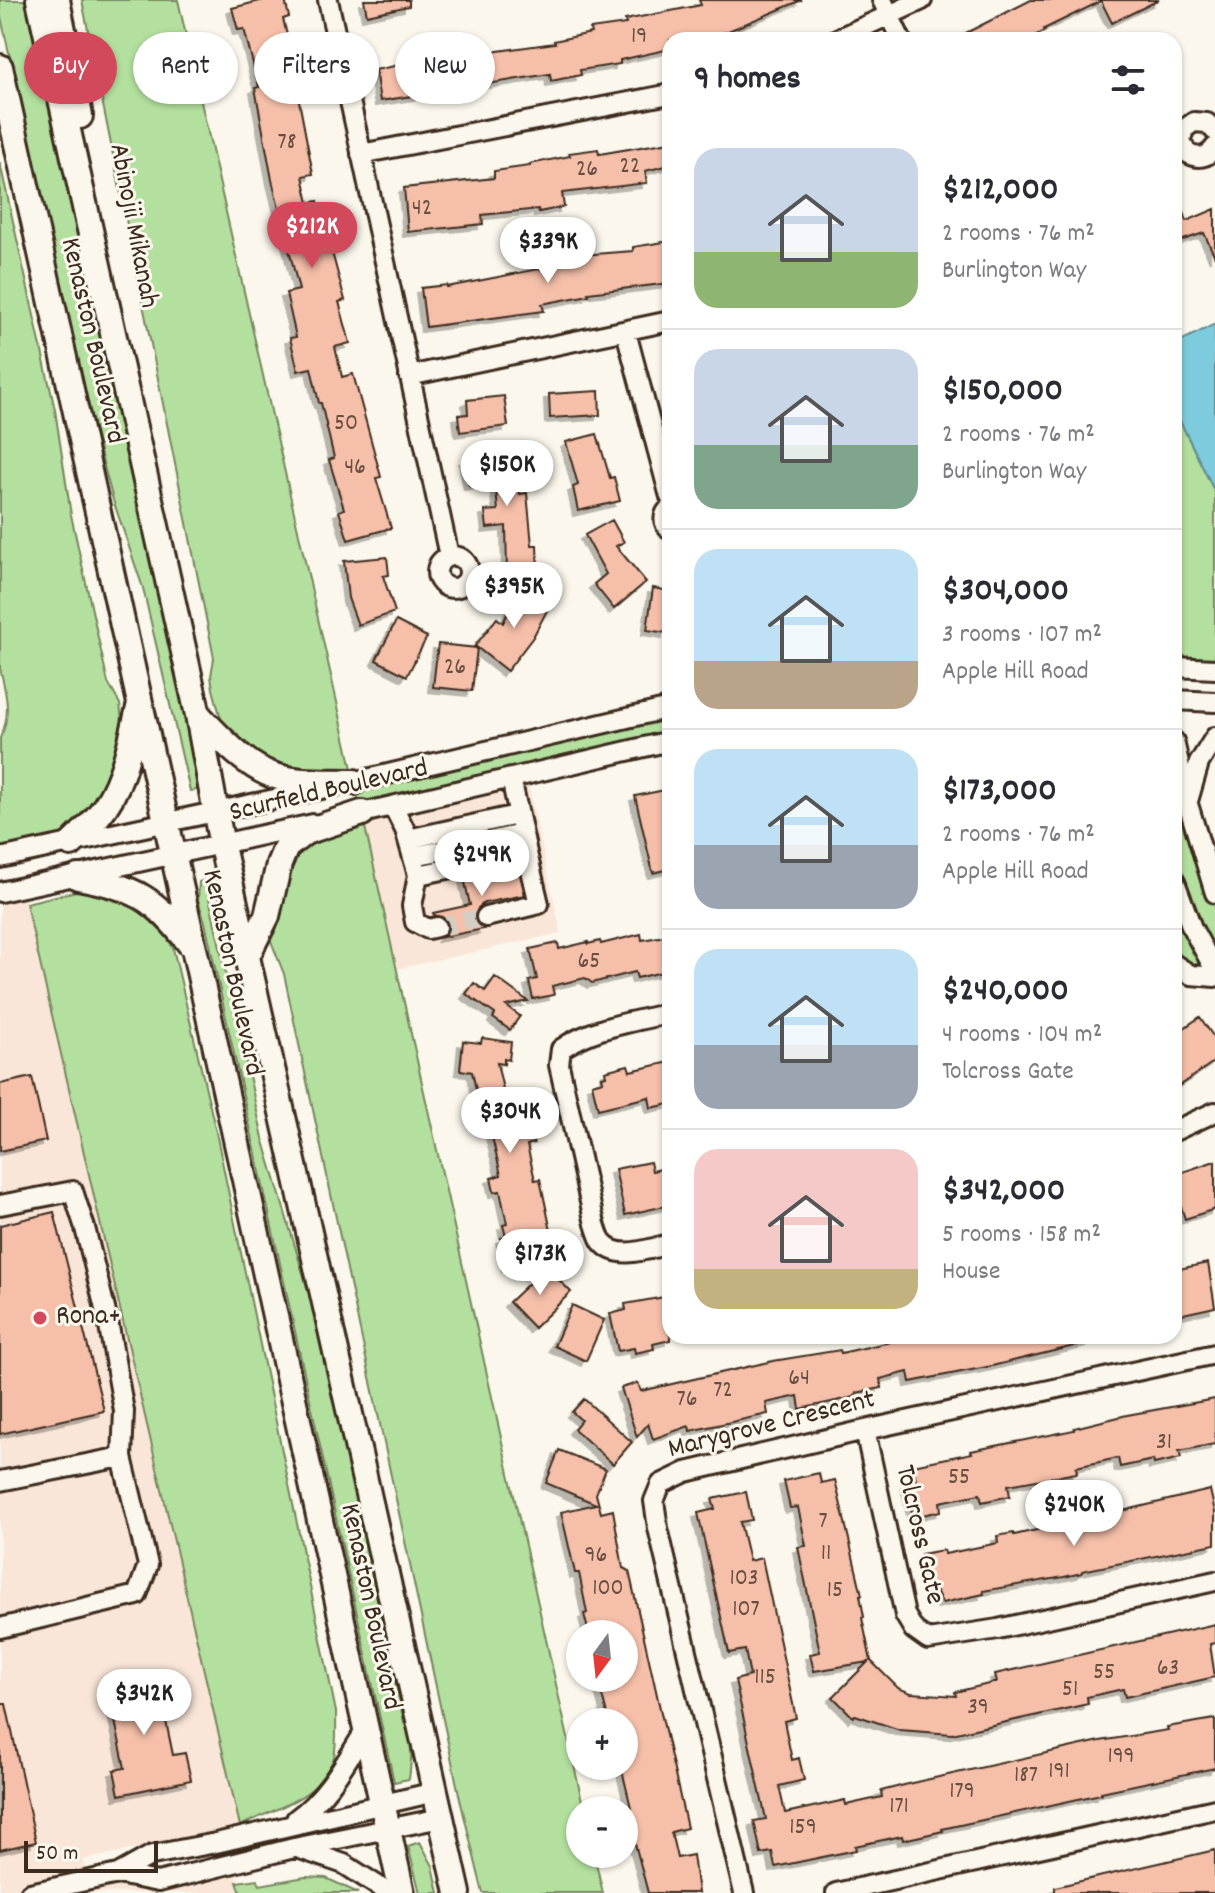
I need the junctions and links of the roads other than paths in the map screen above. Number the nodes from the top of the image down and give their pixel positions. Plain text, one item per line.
1 (39, 0) edge
2 (57, 0) edge
3 (328, 0) edge
4 (922, 0) edge
5 (886, 7) edge
6 (847, 32) edge
7 (897, 32) edge
8 (0, 67) edge
9 (662, 96) edge
10 (1215, 131) edge
11 (1182, 133) edge
12 (1215, 147) edge
13 (1182, 150) edge
14 (361, 154) junction
15 (662, 323) edge
16 (626, 332) junction
17 (120, 370) junction
18 (409, 376) junction
19 (662, 467) edge
20 (449, 556) dead end
21 (1182, 667) edge
22 (1215, 669) edge
23 (1182, 700) edge
24 (1215, 702) edge
25 (140, 705) junction
26 (662, 710) edge
27 (198, 715) junction
28 (1215, 737) edge
29 (662, 743) edge
30 (1182, 777) edge
31 (511, 778) junction
32 (354, 782) junction
33 (1188, 804) junction
34 (393, 806) junction
35 (215, 811) junction
36 (362, 813) junction
37 (167, 823) junction
38 (520, 824) junction
39 (489, 841) dead end
40 (71, 844) junction
41 (222, 846) junction
42 (461, 847) dead end
43 (527, 853) junction
44 (175, 856) junction
45 (413, 857) junction
46 (0, 858) edge
47 (78, 877) junction
48 (0, 892) edge
49 (1215, 893) edge
50 (1182, 901) edge
51 (486, 917) tunnel mouth
52 (437, 927) dead end
53 (196, 952) junction
54 (247, 956) junction
55 (1182, 969) edge
56 (1215, 970) edge
57 (1215, 977) edge
58 (662, 1015) edge
59 (1215, 1112) edge
60 (1182, 1127) edge
61 (0, 1205) edge
62 (662, 1246) edge
63 (1215, 1354) edge
64 (865, 1430) junction
65 (122, 1457) junction
66 (0, 1481) edge
67 (1215, 1581) edge
68 (0, 1628) edge
69 (365, 1731) junction
70 (435, 1792) junction
71 (382, 1804) junction
72 (1215, 1809) edge
73 (441, 1818) junction
74 (285, 1826) junction
75 (388, 1830) junction
76 (294, 1848) junction
77 (118, 1874) junction
78 (30, 1893) edge
79 (389, 1893) edge
80 (402, 1893) edge
81 (458, 1893) edge
82 (744, 1893) edge
83 (836, 1893) edge

1 - 17 main road
2 - 17 main road, Abinojii Mikanah
3 - 14 street
4 - 5 street
5 - 6 street
5 - 7 street
8 - 25 main road, Kenaston Boulevard
9 - 14 street
10 - 11 street
12 - 13 street
14 - 18 street
15 - 16 street
16 - 18 street
16 - 19 street
17 - 27 main road, Kenaston Boulevard
18 - 20 street
21 - 22 street
23 - 24 street
25 - 37 main road, Kenaston Boulevard
25 - 40 main road
26 - 32 street, Scurfield Boulevard
27 - 32 main road
27 - 35 main road, Kenaston Boulevard
28 - 33 street
29 - 31 street, Scurfield Boulevard
30 - 33 street
31 - 34 street, Scurfield Boulevard
31 - 38 street
32 - 35 street, Scurfield Boulevard
33 - 49 street
34 - 36 street, Scurfield Boulevard
34 - 45 street
35 - 37 street, Scurfield Boulevard
35 - 41 main road, Kenaston Boulevard
36 - 41 street, Scurfield Boulevard
36 - 54 main road
37 - 40 street, Scurfield Boulevard
37 - 44 main road, Kenaston Boulevard
38 - 39 street
38 - 43 street
38 - 45 street
40 - 46 street, Scurfield Boulevard
41 - 44 street, Scurfield Boulevard
41 - 54 main road, Kenaston Boulevard
42 - 45 street
43 - 45 street
43 - 51 street
44 - 47 street, Scurfield Boulevard
44 - 53 main road, Kenaston Boulevard
45 - 52 street
47 - 48 street, Scurfield Boulevard
47 - 53 main road
50 - 56 street
53 - 69 main road, Kenaston Boulevard
54 - 70 main road, Kenaston Boulevard
55 - 57 street
58 - 62 street
59 - 60 street
61 - 65 street
63 - 64 street, Marygrove Crescent
64 - 67 street, Tolcross Gate
64 - 82 street, Marygrove Crescent
65 - 66 street
65 - 68 street
69 - 71 main road, Kenaston Boulevard
69 - 74 street
70 - 71 street
70 - 73 main road, Kenaston Boulevard
71 - 74 street
71 - 75 main road, Kenaston Boulevard
72 - 83 street
73 - 75 street
73 - 81 main road, Kenaston Boulevard
74 - 77 street
75 - 76 street
75 - 80 main road, Kenaston Boulevard
76 - 77 street
76 - 79 street
77 - 78 street

